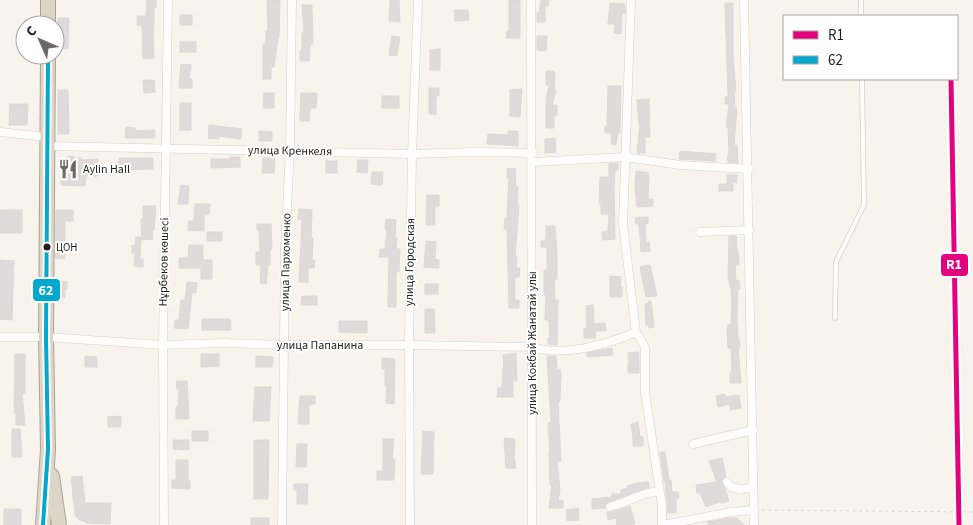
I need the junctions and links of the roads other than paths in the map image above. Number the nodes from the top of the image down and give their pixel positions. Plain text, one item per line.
1 (48, 0) edge
2 (168, 0) edge
3 (292, 0) edge
4 (418, 0) edge
5 (531, 0) edge
6 (631, 0) edge
7 (744, 0) edge
8 (860, 0) edge
9 (48, 15) edge
10 (861, 15) edge
11 (48, 65) edge
12 (862, 80) edge
13 (0, 132) edge
14 (47, 142) junction
15 (165, 150) junction
16 (290, 150) junction
17 (533, 153) junction
18 (412, 154) junction
19 (625, 157) junction
20 (532, 162) junction
21 (749, 169) junction
22 (749, 230) junction
23 (700, 232) dead end
24 (835, 318) dead end
25 (636, 332) junction
26 (0, 337) edge
27 (46, 337) junction
28 (163, 345) junction
29 (284, 345) junction
30 (410, 345) junction
31 (532, 347) junction
32 (753, 430) junction
33 (693, 444) dead end
34 (48, 449) junction
35 (728, 482) dead end
36 (753, 488) junction
37 (658, 491) junction
38 (610, 507) dead end
39 (758, 510) junction
40 (43, 525) edge
41 (59, 525) edge
42 (164, 525) edge
43 (282, 525) edge
44 (410, 525) edge
45 (532, 525) edge
46 (663, 525) edge
47 (754, 525) edge

1 - 9 highway
2 - 15 street, Нұрбеков көшесі
3 - 16 street, улица Пархоменко
4 - 18 street, улица Городская
5 - 17 street, улица Кокбай Жанатай улы
6 - 19 street
7 - 21 street
8 - 10 lane
11 - 14 highway
12 - 24 lane
13 - 14 street, улица Кренкеля
14 - 15 street, улица Кренкеля
14 - 27 highway
15 - 16 street, улица Кренкеля
15 - 28 street, Нұрбеков көшесі
16 - 18 street, улица Кренкеля
16 - 29 street, улица Пархоменко
17 - 18 street, улица Кренкеля
17 - 20 street, улица Кокбай Жанатай улы
18 - 30 street, улица Городская
19 - 20 street
19 - 21 street
19 - 25 street
20 - 31 street, улица Кокбай Жанатай улы
21 - 22 street
22 - 23 street
22 - 32 street
25 - 31 street, улица Папанина
25 - 37 street
26 - 27 street, улица Папанина
27 - 28 street, улица Папанина
27 - 34 highway
28 - 29 street, улица Папанина
28 - 42 street, Нұрбеков көшесі
29 - 30 street, улица Папанина
29 - 43 street, улица Пархоменко
30 - 31 street, улица Папанина
30 - 44 street, улица Городская
31 - 45 street, улица Кокбай Жанатай улы
32 - 33 street
32 - 36 street
34 - 40 highway
34 - 41 highway
35 - 36 street
36 - 39 street
37 - 38 street
37 - 46 street
39 - 46 street
39 - 47 street

